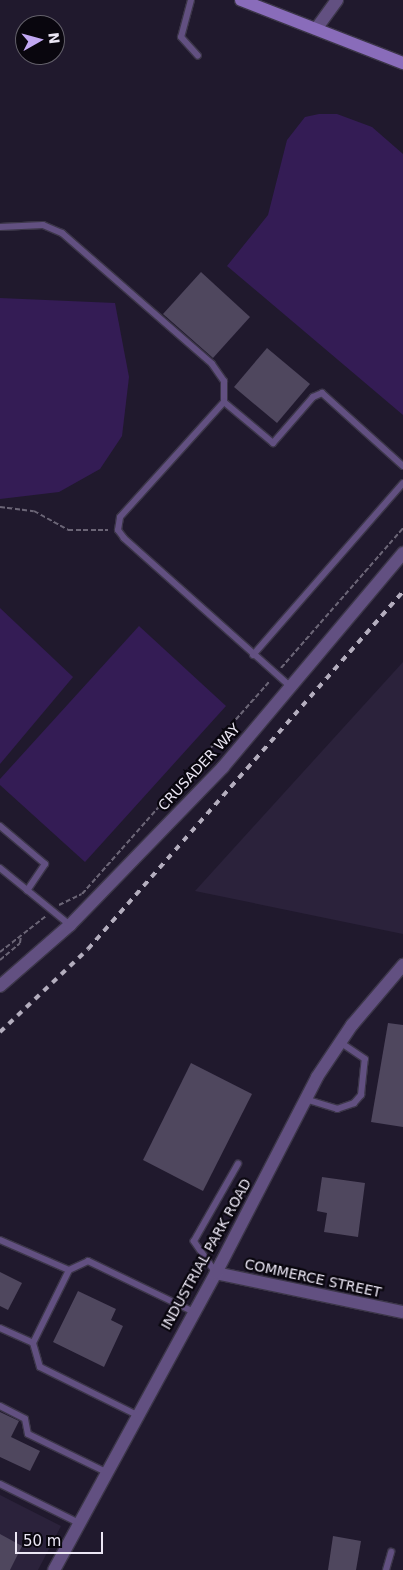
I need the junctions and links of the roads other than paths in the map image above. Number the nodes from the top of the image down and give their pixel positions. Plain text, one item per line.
1 (191, 0) edge
2 (241, 0) edge
3 (337, 0) edge
4 (316, 29) junction
5 (198, 56) dead end
6 (403, 62) edge
7 (0, 227) edge
8 (224, 402) junction
9 (403, 466) edge
10 (403, 483) edge
11 (403, 554) edge
12 (253, 655) junction
13 (291, 687) junction
14 (0, 826) edge
15 (0, 868) edge
16 (27, 891) junction
17 (70, 926) junction
18 (403, 965) edge
19 (0, 986) edge
20 (340, 1042) junction
21 (305, 1099) junction
22 (238, 1164) dead end
23 (0, 1240) edge
24 (69, 1270) junction
25 (216, 1273) junction
26 (192, 1311) junction
27 (403, 1312) edge
28 (0, 1328) edge
29 (33, 1342) junction
30 (0, 1406) edge
31 (137, 1415) junction
32 (106, 1472) junction
33 (0, 1484) edge
34 (79, 1522) junction
35 (391, 1552) dead end
36 (54, 1570) edge
37 (386, 1570) edge

1 - 5 lane
2 - 4 main road
3 - 4 street
4 - 6 main road
7 - 8 lane
8 - 9 lane
8 - 12 lane
10 - 12 lane
11 - 13 street, CRUSADER WAY
12 - 13 lane
13 - 17 street, CRUSADER WAY
14 - 16 lane
15 - 16 lane
16 - 17 lane
17 - 19 street, CRUSADER WAY
18 - 20 street, INDUSTRIAL PARK ROAD
20 - 21 street, INDUSTRIAL PARK ROAD
20 - 21 lane
21 - 25 street, INDUSTRIAL PARK ROAD
22 - 25 lane
23 - 24 lane
24 - 26 lane
24 - 29 lane
25 - 26 street, INDUSTRIAL PARK ROAD
25 - 27 street, COMMERCE STREET
26 - 31 street, INDUSTRIAL PARK ROAD
28 - 29 lane
29 - 31 lane
30 - 32 lane
31 - 32 street, INDUSTRIAL PARK ROAD
32 - 34 street, INDUSTRIAL PARK ROAD
33 - 34 lane
34 - 36 street, INDUSTRIAL PARK ROAD
35 - 37 lane

